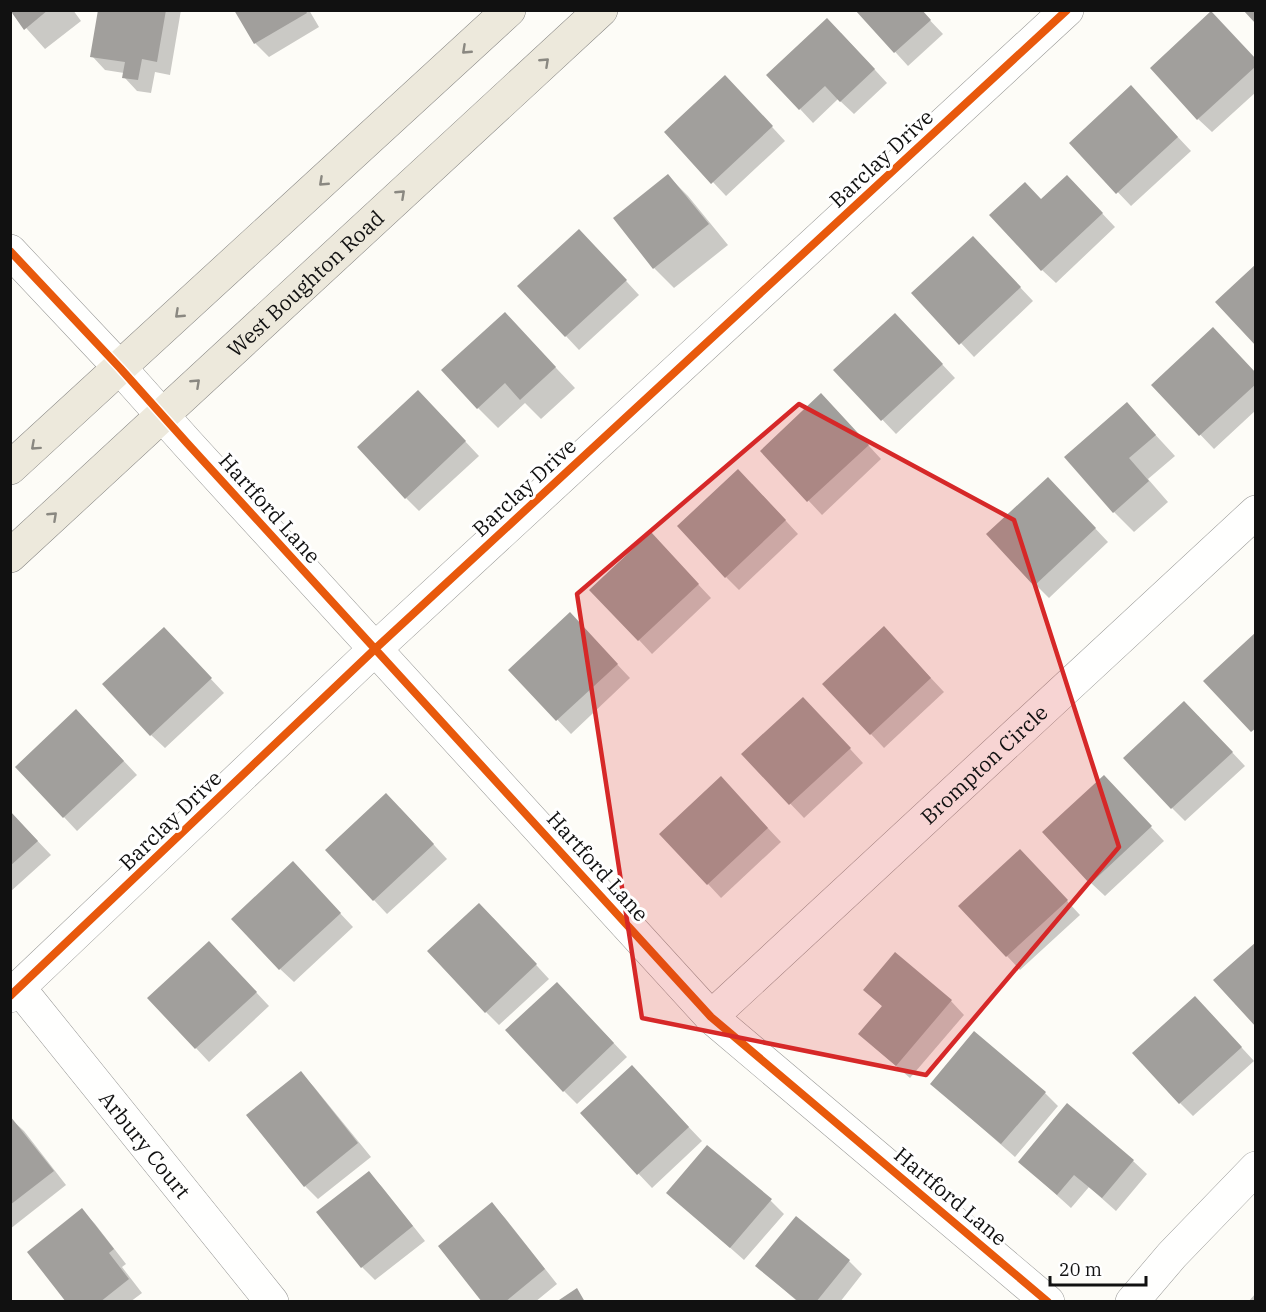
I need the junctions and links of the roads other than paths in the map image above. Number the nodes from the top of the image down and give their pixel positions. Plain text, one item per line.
1 (509, 10) edge
2 (601, 10) edge
3 (1067, 10) edge
4 (10, 251) edge
5 (120, 369) junction
6 (161, 415) junction
7 (10, 468) edge
8 (1256, 512) edge
9 (10, 556) edge
10 (375, 649) junction
11 (15, 992) edge
12 (711, 1017) junction
13 (1256, 1168) edge
14 (272, 1302) edge
15 (1048, 1302) edge
16 (1132, 1302) edge

1 -> 5 main road
6 -> 2 main road, West Boughton Road
3 - 10 street, Barclay Drive
4 - 5 street, Hartford Lane
5 - 6 street, Hartford Lane
5 -> 7 main road
9 -> 6 main road, West Boughton Road
6 - 10 street, Hartford Lane
8 - 12 street, Brompton Circle
10 - 11 street, Barclay Drive
10 - 12 street, Hartford Lane
11 - 14 street, Arbury Court
12 - 15 street, Hartford Lane
13 - 16 street

